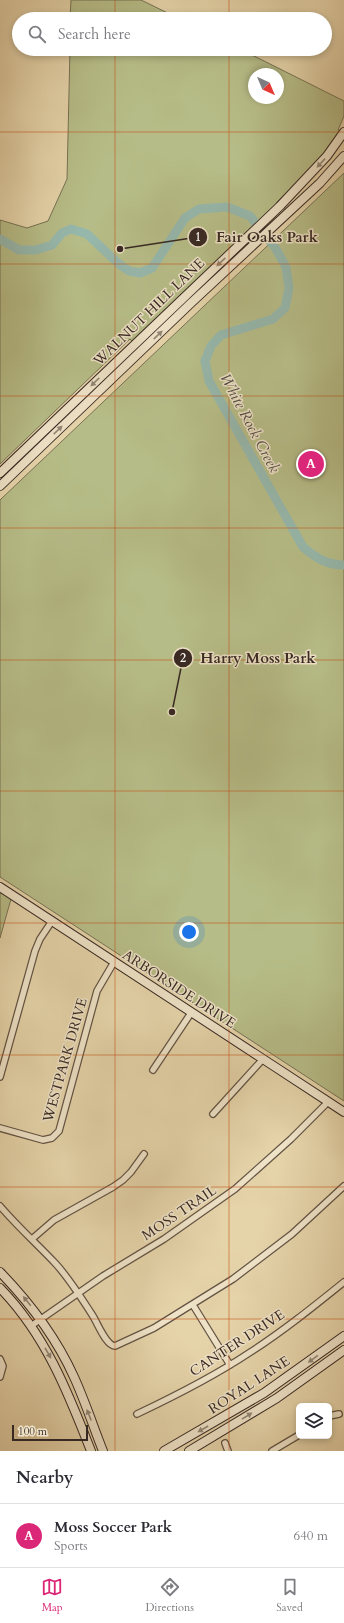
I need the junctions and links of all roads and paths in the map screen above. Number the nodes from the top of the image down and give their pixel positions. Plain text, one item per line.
1 (344, 132) edge
2 (344, 156) edge
3 (0, 473) edge
4 (0, 486) edge
5 (0, 887) edge
6 (52, 921) junction
7 (114, 962) junction
8 (192, 1013) junction
9 (263, 1059) junction
10 (154, 1070) dead end
11 (0, 1077) edge
12 (328, 1102) junction
13 (344, 1112) edge
14 (213, 1114) dead end
15 (0, 1128) edge
16 (144, 1154) dead end
17 (344, 1186) edge
18 (0, 1206) edge
19 (32, 1239) junction
20 (0, 1272) edge
21 (344, 1282) edge
22 (0, 1288) edge
23 (78, 1293) junction
24 (193, 1305) junction
25 (41, 1319) junction
26 (31, 1326) junction
27 (344, 1336) edge
28 (344, 1350) edge
29 (0, 1359) edge
30 (230, 1365) junction
31 (0, 1377) edge
32 (136, 1414) dead end
33 (339, 1414) dead end
34 (332, 1415) edge
35 (296, 1437) edge
36 (225, 1443) dead end
37 (91, 1451) edge
38 (103, 1451) edge
39 (164, 1451) edge
40 (190, 1451) edge
41 (228, 1451) edge
42 (272, 1451) edge

1 -> 3 main road, WALNUT HILL LANE
4 -> 2 main road, WALNUT HILL LANE
5 - 6 main road, ARBORSIDE DRIVE
6 - 7 main road, ARBORSIDE DRIVE
6 - 11 street
7 - 8 main road, ARBORSIDE DRIVE
7 - 15 street, WESTPARK DRIVE
8 - 9 main road, ARBORSIDE DRIVE
8 - 10 street
9 - 12 main road, ARBORSIDE DRIVE
9 - 14 street
12 - 13 main road, ARBORSIDE DRIVE
12 - 23 street, MOSS TRAIL
16 - 19 street
17 - 24 street
18 - 19 street
19 - 23 street
25 -> 20 main road
21 - 30 street, CANTER DRIVE
22 - 26 main road
23 - 24 street
23 - 25 street, MOSS TRAIL
24 - 30 street
25 - 26 street, MOSS TRAIL
38 -> 25 main road
26 -> 37 main road
27 -> 39 main road, ROYAL LANE
40 -> 28 main road, ROYAL LANE
29 - 31 street
30 - 32 street, CANTER DRIVE
33 - 34 street
35 - 42 street
36 - 41 street

